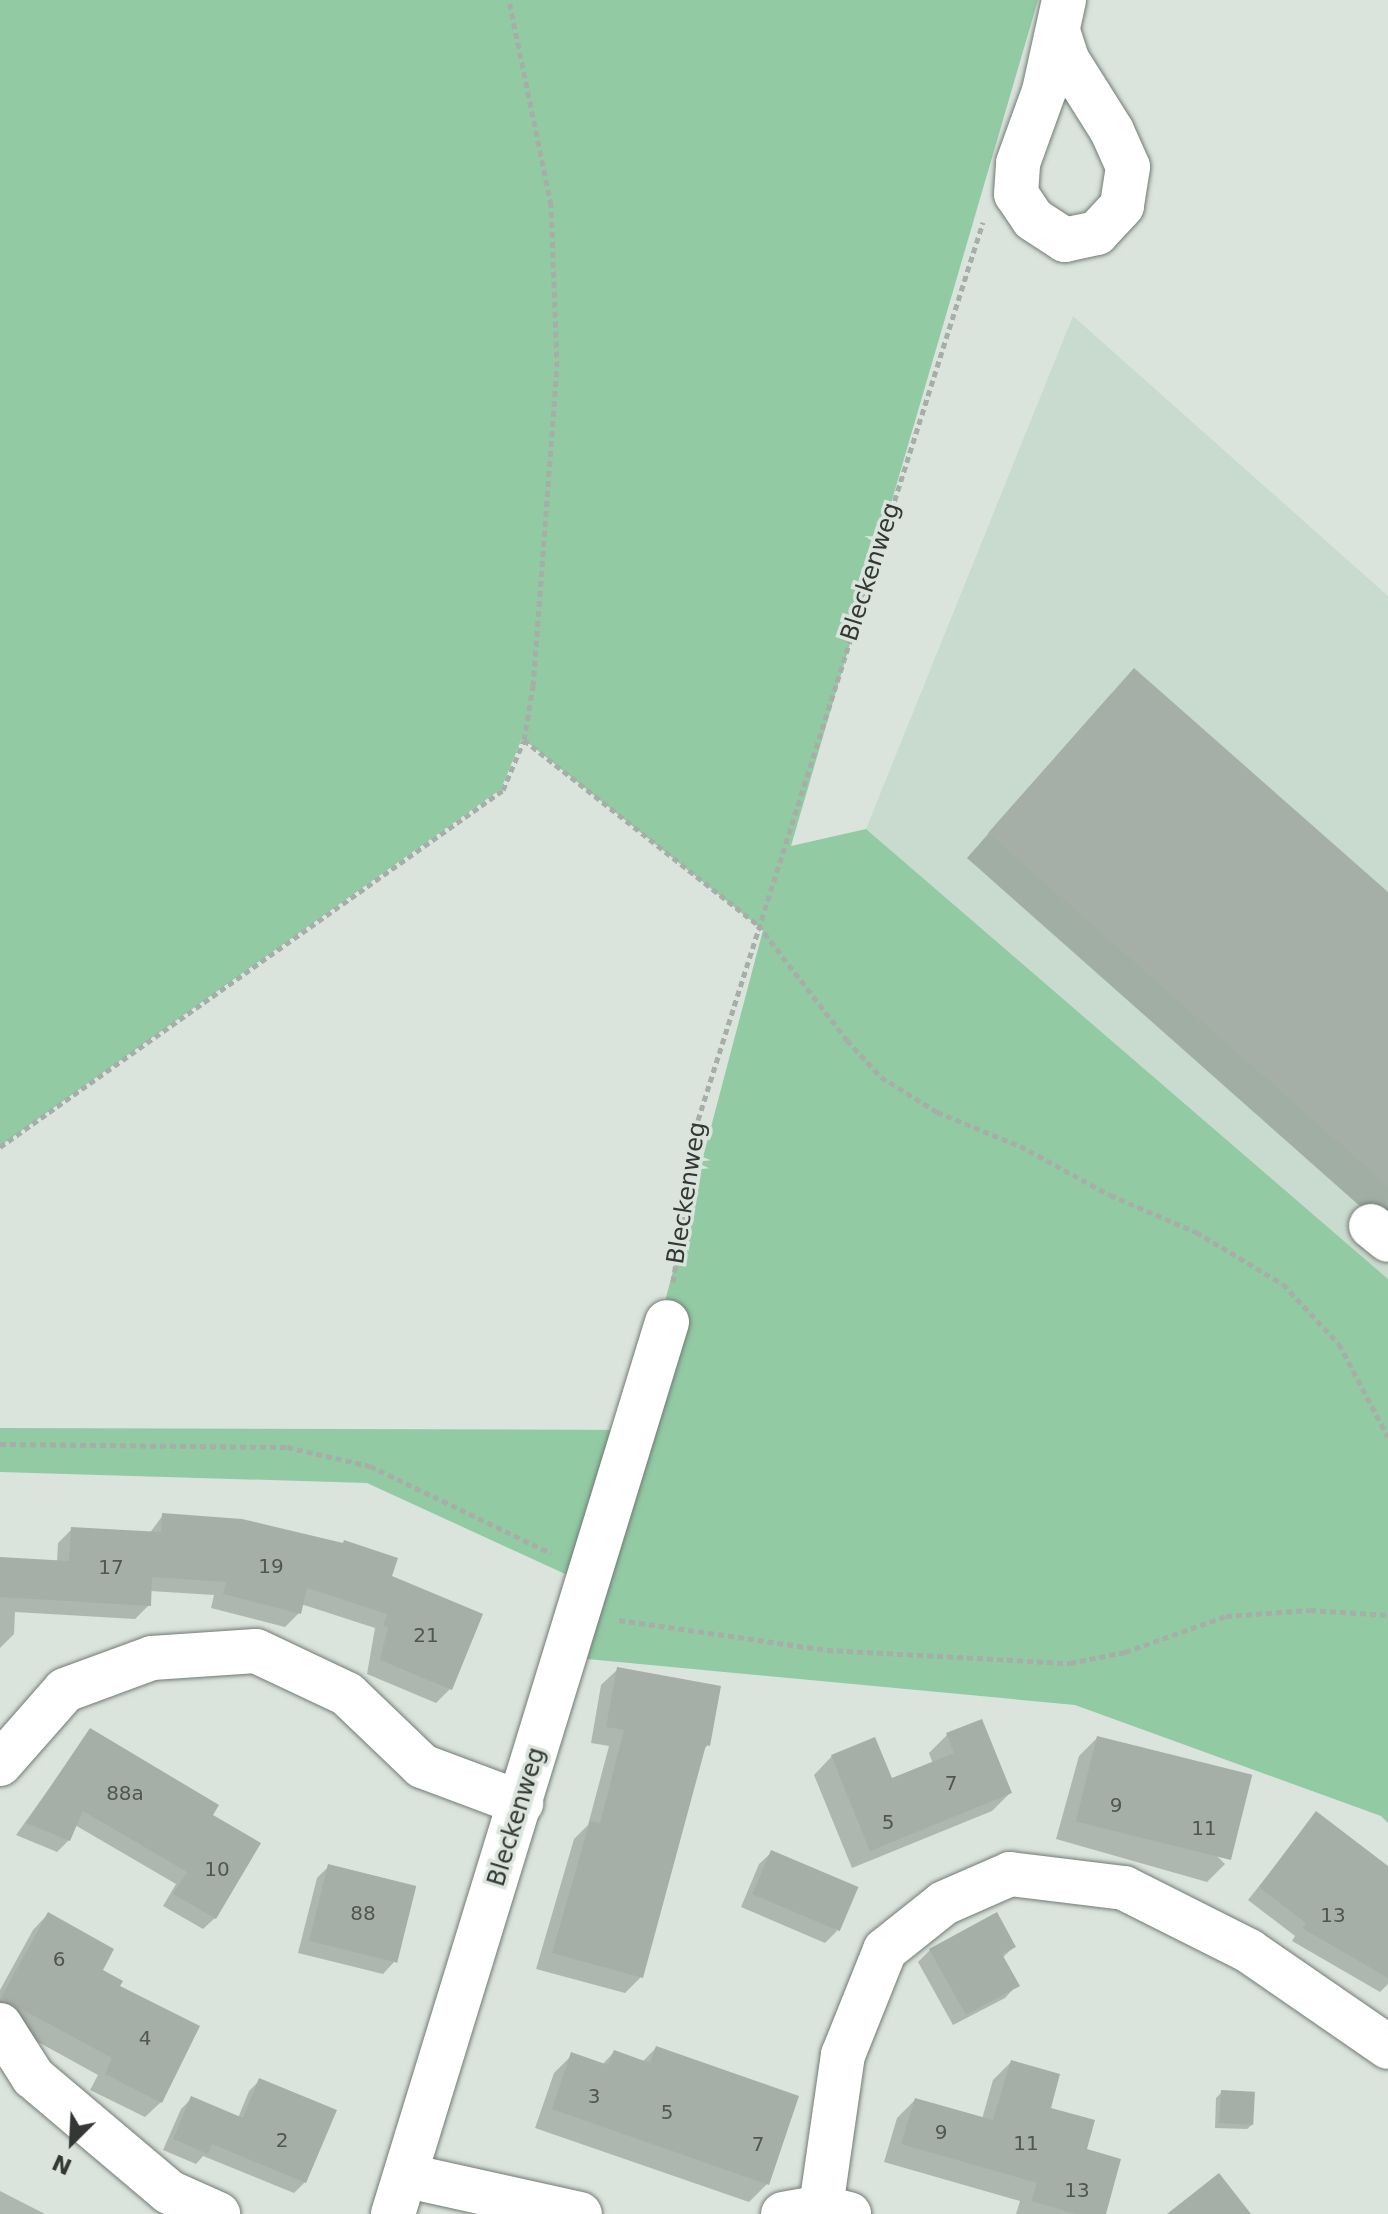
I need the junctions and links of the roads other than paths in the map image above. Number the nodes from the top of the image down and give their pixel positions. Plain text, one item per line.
1 (1061, 16) edge
2 (667, 1322) road end
3 (0, 1764) edge
4 (521, 1803) junction
5 (0, 2025) edge
6 (1388, 2047) edge
7 (401, 2195) edge
8 (818, 2212) edge
9 (218, 2214) edge
10 (580, 2214) edge

1 - 1 street
2 - 4 street, Bleckenweg
3 - 4 street
4 - 7 street, Bleckenweg
5 - 9 street
6 - 8 street
7 - 10 street

